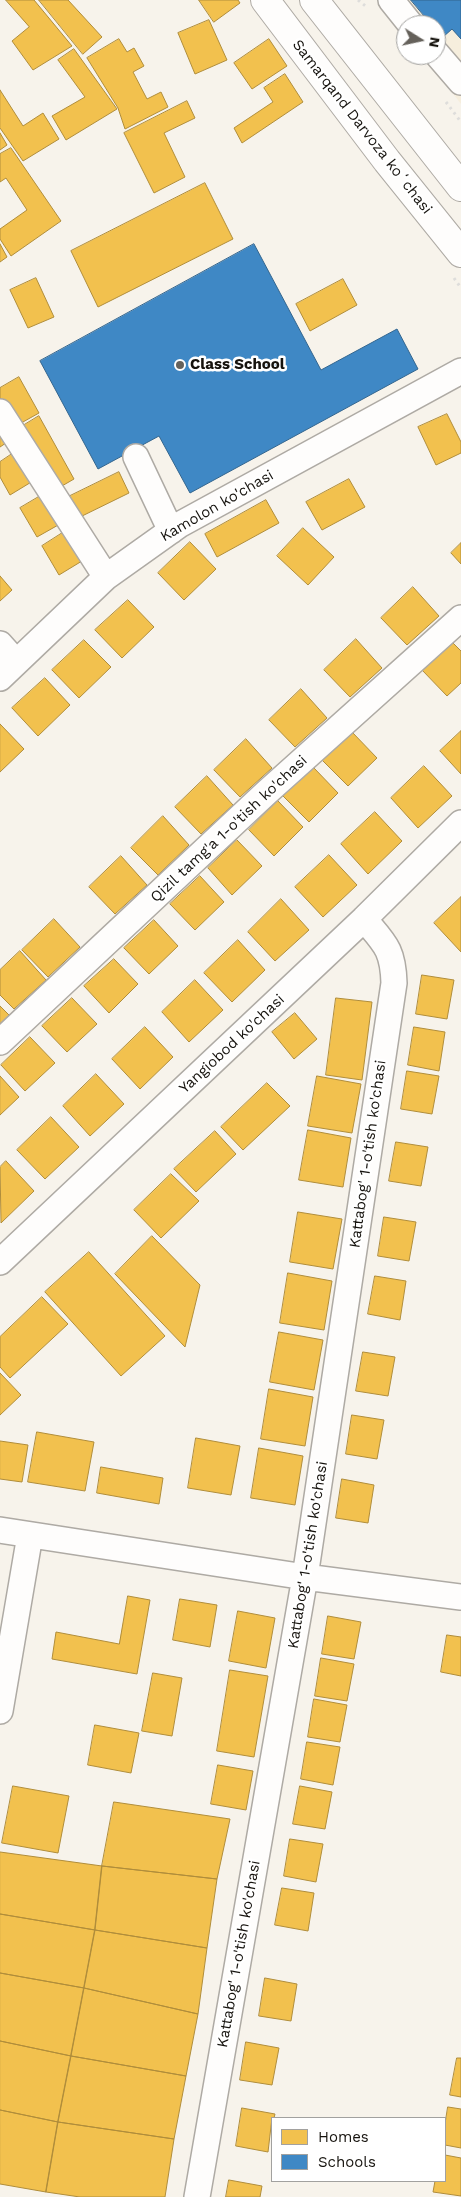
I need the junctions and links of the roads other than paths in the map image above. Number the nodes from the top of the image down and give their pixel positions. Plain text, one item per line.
1 (265, 0) edge
2 (314, 0) edge
3 (391, 0) edge
4 (403, 15) edge
5 (446, 65) edge
6 (461, 82) edge
7 (461, 187) edge
8 (461, 253) edge
9 (461, 371) edge
10 (0, 412) edge
11 (136, 457) dead end
12 (171, 531) junction
13 (106, 577) junction
14 (461, 618) edge
15 (0, 644) edge
16 (8, 670) edge
17 (461, 823) edge
18 (364, 919) junction
19 (0, 1042) edge
20 (0, 1262) edge
21 (0, 1530) edge
22 (30, 1535) junction
23 (305, 1577) junction
24 (461, 1598) edge
25 (0, 1711) edge
26 (197, 2197) edge

1 - 8 main road, Samarqand Darvoza koʻchasi
2 - 7 main road
3 - 4 street
5 - 6 street
9 - 12 street, Kamolon ko'chasi
10 - 13 street
11 - 12 street
12 - 13 street, Kamolon ko'chasi
13 - 16 street, Kamolon ko'chasi
14 - 19 street, Qizil tamg'a 1-o'tish ko'chasi
15 - 16 street
17 - 18 street, Yangiobod ko'chasi
18 - 20 street, Yangiobod ko'chasi
18 - 23 street, Kattabog' 1-o'tish ko'chasi
21 - 22 street
22 - 23 street
22 - 25 street
23 - 24 street
23 - 26 street, Kattabog' 1-o'tish ko'chasi

